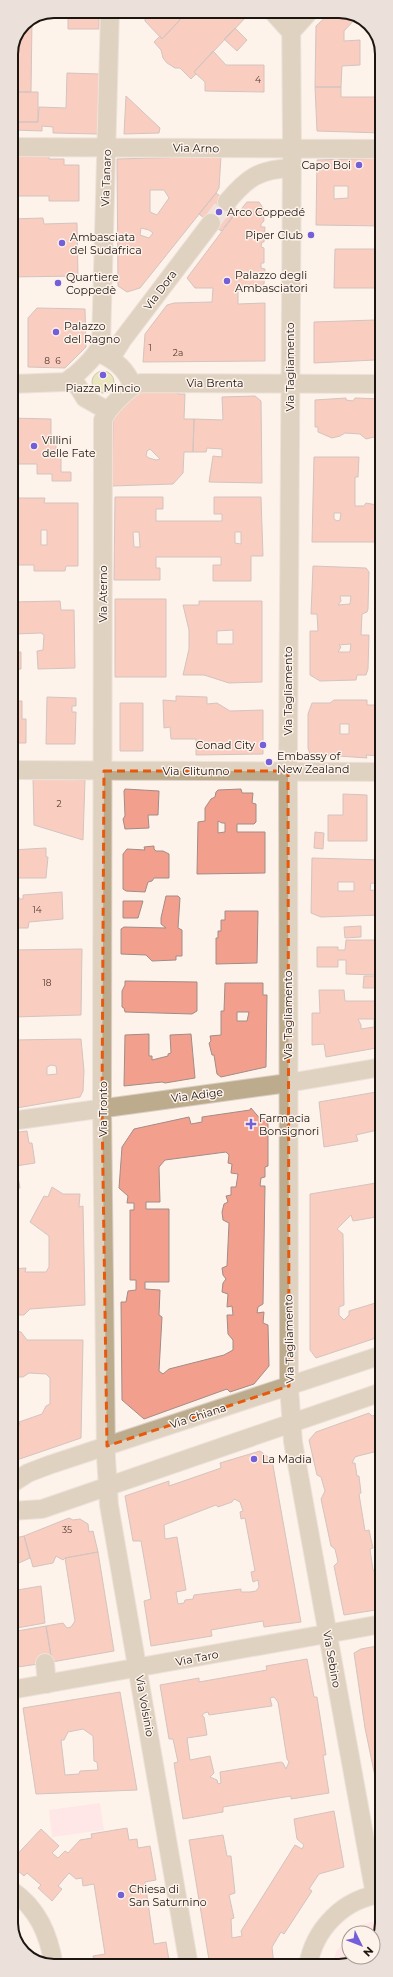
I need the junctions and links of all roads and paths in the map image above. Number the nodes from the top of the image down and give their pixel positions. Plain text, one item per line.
1 (110, 18) edge
2 (278, 18) edge
3 (291, 18) edge
4 (304, 18) edge
5 (291, 32) junction
6 (107, 146) junction
7 (18, 147) edge
8 (292, 149) junction
9 (375, 149) edge
10 (292, 168) junction
11 (227, 202) tunnel mouth
12 (211, 223) tunnel mouth
13 (103, 351) junction
14 (67, 380) junction
15 (18, 384) edge
16 (290, 384) junction
17 (375, 384) edge
18 (137, 385) junction
19 (106, 414) junction
20 (18, 770) edge
21 (104, 771) junction
22 (288, 771) junction
23 (375, 772) edge
24 (375, 1068) edge
25 (288, 1083) junction
26 (102, 1107) junction
27 (18, 1120) edge
28 (375, 1357) edge
29 (290, 1386) junction
30 (375, 1394) edge
31 (291, 1422) junction
32 (107, 1446) junction
33 (18, 1479) edge
34 (108, 1485) junction
35 (20, 1511) edge
36 (375, 1625) edge
37 (328, 1633) junction
38 (45, 1663) dead end
39 (138, 1669) junction
40 (47, 1684) junction
41 (18, 1689) edge
42 (375, 1878) edge
43 (375, 1895) edge
44 (18, 1896) edge
45 (53, 1959) edge
46 (188, 1959) edge
47 (310, 1959) edge

1 - 6 street, Via Tanaro
2 - 5 street
3 - 5 street, Via Tagliamento
4 - 5 street
5 - 8 street, Via Tagliamento
6 - 7 street, Via Arno
6 - 8 street, Via Arno
6 - 13 street, Via Tanaro
8 - 9 street, Via Arno
8 - 10 street, Via Tagliamento
10 - 11 street
10 - 16 street, Via Tagliamento
12 - 13 street, Via Dora
13 - 14 street
13 - 18 street
14 - 15 street
14 - 19 street
16 - 17 street, Via Brenta
16 - 18 street, Via Brenta
16 - 22 street, Via Tagliamento
18 - 19 street
19 - 21 street, Via Aterno
20 - 21 street, Via Clitunno
21 - 22 street, Via Clitunno
21 - 26 street, Via Tronto
22 - 23 street, Via Clitunno
22 - 25 street, Via Tagliamento
24 - 25 street, Via Adige
25 - 26 street, Via Adige
25 - 29 street, Via Tagliamento
26 - 27 street, Via Adige
26 - 32 street, Via Tronto
28 - 29 street, Via Chiana
29 - 31 street, Via Tagliamento
29 - 32 street, Via Chiana
30 - 31 street, Via Chiana
31 - 34 street, Via Chiana
31 - 37 street, Via Sebino
32 - 33 street, Via Chiana
32 - 34 street, Via Volsinio
34 - 35 street, Via Chiana
34 - 39 street, Via Volsinio
36 - 37 street, Via Taro
37 - 39 street, Via Taro
37 - 42 street, Via Sebino
38 - 40 street
39 - 40 street, Via Taro
39 - 46 street, Via Volsinio
40 - 41 street, Via Taro
43 - 47 street
44 - 45 street

